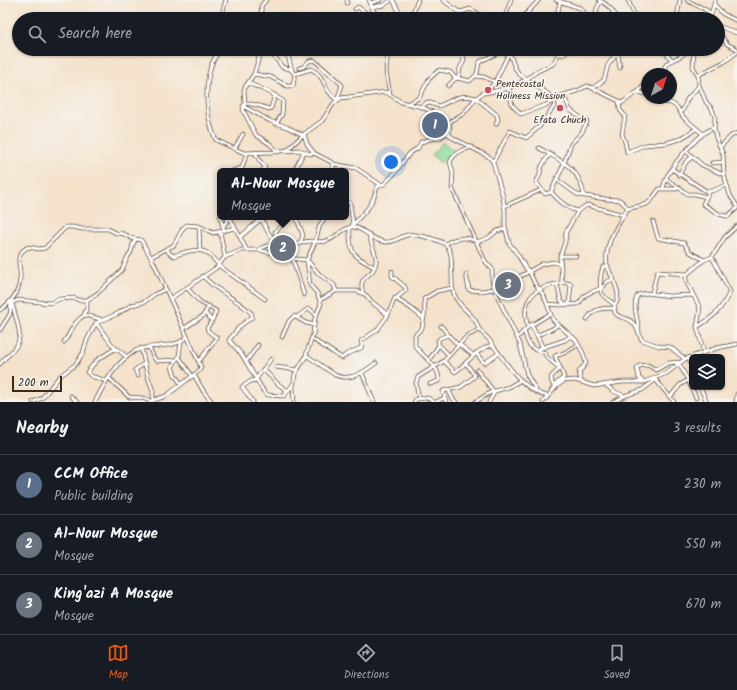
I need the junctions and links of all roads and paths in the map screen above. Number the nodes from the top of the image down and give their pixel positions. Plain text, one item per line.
1 (226, 0) edge
2 (266, 0) edge
3 (380, 0) edge
4 (392, 0) edge
5 (418, 0) edge
6 (443, 0) edge
7 (511, 0) edge
8 (539, 0) edge
9 (556, 0) edge
10 (600, 0) edge
11 (628, 0) edge
12 (680, 0) edge
13 (687, 0) edge
14 (560, 2) junction
15 (715, 2) edge
16 (371, 3) edge
17 (355, 9) dead end
18 (223, 12) edge
19 (261, 12) edge
20 (365, 12) edge
21 (399, 12) edge
22 (413, 12) edge
23 (459, 12) edge
24 (464, 12) edge
25 (475, 12) edge
26 (507, 12) edge
27 (528, 12) edge
28 (557, 12) edge
29 (584, 12) edge
30 (596, 12) edge
31 (614, 12) edge
32 (633, 12) edge
33 (678, 12) edge
34 (710, 12) edge
35 (712, 12) edge
36 (722, 12) edge
37 (725, 15) edge
38 (737, 21) edge
39 (725, 29) edge
40 (737, 33) edge
41 (725, 41) edge
42 (737, 49) edge
43 (737, 52) edge
44 (216, 56) edge
45 (259, 56) edge
46 (272, 56) edge
47 (288, 56) edge
48 (387, 56) edge
49 (463, 56) edge
50 (492, 56) edge
51 (508, 56) edge
52 (512, 56) edge
53 (557, 56) edge
54 (614, 56) edge
55 (618, 56) edge
56 (668, 56) edge
57 (681, 56) edge
58 (693, 56) edge
59 (672, 60) junction
60 (299, 68) dead end
61 (620, 68) dead end
62 (664, 68) edge
63 (292, 70) junction
64 (254, 74) junction
65 (295, 74) junction
66 (698, 75) junction
67 (476, 76) junction
68 (456, 78) junction
69 (527, 79) junction
70 (495, 82) junction
71 (248, 83) junction
72 (448, 86) dead end
73 (699, 86) junction
74 (509, 88) junction
75 (593, 88) junction
76 (641, 89) edge
77 (639, 91) joint
78 (484, 93) junction
79 (390, 94) junction
80 (275, 95) junction
81 (563, 96) junction
82 (476, 98) junction
83 (554, 99) junction
84 (337, 100) junction
85 (620, 102) junction
86 (406, 104) junction
87 (670, 104) edge
88 (244, 105) junction
89 (422, 107) junction
90 (681, 112) junction
91 (450, 122) junction
92 (441, 123) junction
93 (276, 124) junction
94 (496, 124) dead end
95 (714, 128) junction
96 (696, 129) junction
97 (737, 133) edge
98 (243, 134) dead end
99 (303, 134) junction
100 (448, 134) junction
101 (703, 134) junction
102 (472, 147) junction
103 (720, 147) junction
104 (235, 148) junction
105 (539, 148) dead end
106 (285, 151) junction
107 (686, 151) junction
108 (255, 152) junction
109 (278, 152) junction
110 (304, 152) junction
111 (247, 153) junction
112 (314, 153) junction
113 (550, 154) junction
114 (692, 157) junction
115 (493, 162) junction
116 (564, 162) junction
117 (724, 162) junction
118 (712, 163) dead end
119 (334, 164) junction
120 (243, 168) edge
121 (264, 168) edge
122 (296, 168) edge
123 (333, 168) edge
124 (672, 169) junction
125 (679, 175) junction
126 (724, 175) junction
127 (556, 179) junction
128 (666, 179) junction
129 (381, 185) junction
130 (726, 185) junction
131 (679, 187) junction
132 (663, 188) junction
133 (541, 190) junction
134 (551, 192) junction
135 (709, 192) junction
136 (584, 196) junction
137 (706, 197) junction
138 (349, 202) edge
139 (505, 206) junction
140 (737, 207) edge
141 (628, 208) junction
142 (578, 211) junction
143 (624, 216) junction
144 (221, 220) edge
145 (229, 220) edge
146 (231, 220) edge
147 (258, 220) edge
148 (261, 220) edge
149 (297, 220) edge
150 (323, 220) edge
151 (653, 221) dead end
152 (199, 226) junction
153 (351, 226) junction
154 (737, 226) edge
155 (280, 227) dead end
156 (224, 228) junction
157 (235, 228) junction
158 (505, 229) junction
159 (734, 229) junction
160 (220, 232) junction
161 (369, 234) junction
162 (737, 234) edge
163 (240, 237) junction
164 (136, 239) junction
165 (315, 242) junction
166 (477, 242) junction
167 (277, 243) junction
168 (281, 243) junction
169 (300, 244) junction
170 (445, 244) junction
171 (167, 249) junction
172 (246, 249) junction
173 (258, 250) junction
174 (200, 251) junction
175 (560, 256) junction
176 (576, 256) dead end
177 (225, 257) junction
178 (292, 257) junction
179 (712, 257) junction
180 (151, 258) junction
181 (307, 260) junction
182 (704, 260) junction
183 (559, 264) junction
184 (218, 265) junction
185 (608, 266) junction
186 (374, 267) junction
187 (392, 271) dead end
188 (529, 271) junction
189 (466, 274) dead end
190 (686, 274) junction
191 (203, 276) junction
192 (614, 279) junction
193 (562, 282) junction
194 (557, 284) junction
195 (187, 288) junction
196 (452, 288) junction
197 (166, 289) junction
198 (494, 289) junction
199 (601, 289) junction
200 (539, 290) junction
201 (336, 291) junction
202 (363, 293) junction
203 (652, 293) junction
204 (304, 295) dead end
205 (693, 295) junction
206 (396, 298) junction
207 (170, 299) junction
208 (264, 299) dead end
209 (87, 300) junction
210 (320, 300) junction
211 (12, 302) junction
212 (547, 304) junction
213 (563, 305) junction
214 (569, 305) junction
215 (209, 306) junction
216 (614, 306) junction
217 (0, 310) edge
218 (205, 313) junction
219 (550, 314) junction
220 (84, 315) junction
221 (316, 315) junction
222 (388, 315) junction
223 (297, 317) junction
224 (423, 318) junction
225 (102, 320) junction
226 (212, 320) junction
227 (587, 320) dead end
228 (96, 323) junction
229 (558, 324) junction
230 (314, 325) junction
231 (441, 326) dead end
232 (530, 326) junction
233 (697, 327) junction
234 (183, 328) junction
235 (0, 330) edge
236 (479, 330) junction
237 (524, 330) junction
238 (639, 332) junction
239 (448, 335) junction
240 (538, 335) junction
241 (187, 336) junction
242 (571, 336) junction
243 (282, 337) dead end
244 (517, 338) junction
245 (312, 339) junction
246 (181, 341) junction
247 (64, 342) dead end
248 (459, 344) junction
249 (737, 344) edge
250 (258, 345) dead end
251 (439, 345) junction
252 (492, 345) junction
253 (578, 345) junction
254 (149, 347) junction
255 (116, 348) junction
256 (141, 348) junction
257 (543, 348) junction
258 (536, 350) junction
259 (704, 353) junction
260 (474, 354) junction
261 (499, 354) junction
262 (306, 355) junction
263 (449, 355) junction
264 (127, 357) junction
265 (179, 357) junction
266 (271, 359) dead end
267 (687, 359) junction
268 (176, 360) junction
269 (429, 360) junction
270 (199, 361) junction
271 (444, 361) junction
272 (246, 362) junction
273 (689, 362) edge
274 (145, 363) junction
275 (376, 363) dead end
276 (466, 363) junction
277 (680, 363) junction
278 (0, 364) edge
279 (276, 367) dead end
280 (435, 367) junction
281 (560, 368) junction
282 (263, 369) junction
283 (297, 370) junction
284 (477, 370) dead end
285 (362, 373) junction
286 (193, 375) junction
287 (138, 376) dead end
288 (108, 379) junction
289 (655, 379) junction
290 (256, 380) junction
291 (521, 380) junction
292 (688, 380) junction
293 (581, 382) junction
294 (644, 382) junction
295 (294, 383) junction
296 (181, 384) junction
297 (430, 384) dead end
298 (606, 385) junction
299 (554, 386) junction
300 (448, 390) junction
301 (701, 390) edge
302 (288, 391) junction
303 (494, 391) junction
304 (538, 393) junction
305 (737, 394) edge
306 (550, 395) junction
307 (71, 396) dead end
308 (625, 396) junction
309 (670, 397) junction
310 (42, 398) junction
311 (444, 398) junction
312 (696, 398) dead end
313 (737, 398) edge
314 (419, 400) junction
315 (153, 401) edge
316 (32, 402) edge
317 (44, 402) edge
318 (77, 402) edge
319 (95, 402) edge
320 (212, 402) edge
321 (253, 402) edge
322 (294, 402) edge
323 (374, 402) edge
324 (414, 402) edge
325 (435, 402) edge
326 (446, 402) edge
327 (456, 402) edge
328 (475, 402) edge
329 (489, 402) edge
330 (543, 402) edge
331 (614, 402) edge
332 (674, 402) edge
333 (707, 402) edge
334 (736, 402) edge

1 - 18 street
2 - 19 street
3 - 16 street
4 - 16 street
4 - 21 street
5 - 22 street
6 - 23 street
7 - 26 street
8 - 27 street
9 - 14 street
10 - 30 street
10 - 31 street
11 - 32 street
12 - 33 street
13 - 34 street
14 - 28 street
14 - 29 street
15 - 35 street
15 - 36 street
17 - 20 street
24 - 25 street
37 - 38 street
39 - 40 street
41 - 42 street
43 - 66 street
44 - 104 street
45 - 64 street
46 - 63 street
47 - 63 street
48 - 79 street
49 - 68 street
50 - 67 street
51 - 70 street
52 - 69 street
53 - 69 street
54 - 75 street
55 - 61 street
56 - 59 street
57 - 59 street
58 - 66 street
59 - 62 street
60 - 84 street
63 - 65 street
64 - 65 street
64 - 71 street
65 - 84 street
66 - 73 street
67 - 68 street
67 - 70 street
68 - 72 street
68 - 86 street
69 - 74 street
69 - 83 street
70 - 78 street
71 - 80 street
71 - 88 street
73 - 90 street
73 - 95 street
74 - 78 street
74 - 83 street
75 - 81 street
75 - 85 street
76 - 77 street
77 - 85 street
78 - 82 street
79 - 84 street
79 - 86 street
80 - 88 street
80 - 93 street
81 - 83 street
81 - 116 street
82 - 89 street
82 - 91 street
82 - 94 street
83 - 115 street
84 - 99 street
85 - 96 street
86 - 89 street
87 - 90 street
88 - 93 street
88 - 109 street
89 - 92 street
90 - 96 street
91 - 92 street
91 - 100 street
92 - 100 street
93 - 99 street
95 - 101 street
95 - 103 street
96 - 101 street
97 - 103 street
98 - 104 street
99 - 106 street
99 - 112 street
100 - 102 street
100 - 129 street
101 - 107 street
102 - 115 street
102 - 166 street
103 - 117 street
104 - 111 street
105 - 113 street
106 - 109 street
106 - 110 street
107 - 114 street
107 - 124 street
108 - 109 street
108 - 111 street
108 - 121 street
110 - 112 street
110 - 122 street
111 - 120 street
112 - 119 street
113 - 116 street
113 - 133 street
114 - 125 street
114 - 126 street
115 - 139 street
116 - 127 street
116 - 136 street
117 - 118 street
117 - 126 street
119 - 123 street
119 - 129 street
124 - 125 street
124 - 128 street
125 - 135 street
126 - 130 street
127 - 134 street
127 - 136 street
128 - 131 street
128 - 132 street
129 - 153 street
130 - 135 street
130 - 140 street
131 - 132 street
131 - 137 street
132 - 141 street
133 - 134 street
133 - 139 street
134 - 142 street
135 - 137 street
136 - 141 street
137 - 140 street
138 - 153 street
139 - 158 street
141 - 143 street
142 - 143 street
142 - 175 street
143 - 185 street
144 - 156 street
145 - 156 street
146 - 157 street
147 - 163 street
148 - 167 street
149 - 169 street
150 - 165 street
151 - 182 street
152 - 160 street
152 - 171 street
152 - 174 street
153 - 161 street
153 - 165 street
153 - 186 street
154 - 159 street
155 - 168 street
156 - 157 street
156 - 160 street
157 - 163 street
158 - 166 street
158 - 188 street
159 - 162 street
159 - 179 street
160 - 177 street
161 - 170 street
161 - 186 street
163 - 172 street
164 - 180 street
164 - 209 street
164 - 211 street
165 - 169 street
165 - 181 street
166 - 170 street
166 - 198 street
167 - 168 street
167 - 173 street
168 - 169 street
170 - 196 street
171 - 174 street
171 - 180 street
172 - 173 street
172 - 177 street
173 - 178 street
174 - 184 street
175 - 176 street
175 - 183 street
177 - 184 street
178 - 181 street
178 - 204 street
179 - 182 street
179 - 233 street
180 - 197 street
181 - 201 street
181 - 210 street
182 - 190 street
183 - 188 street
183 - 193 street
184 - 191 street
184 - 208 street
185 - 192 street
185 - 199 street
186 - 202 street
187 - 206 street
188 - 198 street
188 - 200 street
189 - 198 street
190 - 203 street
190 - 205 street
191 - 195 street
191 - 272 street
192 - 199 street
192 - 216 street
193 - 194 street
193 - 214 street
194 - 200 street
194 - 213 street
195 - 207 street
195 - 215 street
196 - 224 street
196 - 236 street
197 - 207 street
197 - 225 street
198 - 244 street
199 - 214 street
199 - 216 street
200 - 212 street
200 - 232 street
201 - 202 street
201 - 210 street
202 - 222 street
203 - 205 street
203 - 238 street
205 - 233 street
206 - 222 street
206 - 224 street
207 - 234 street
209 - 211 street
209 - 220 street
210 - 221 street
211 - 217 street
211 - 235 street
211 - 278 street
212 - 213 street
212 - 219 street
213 - 214 street
215 - 218 street
215 - 226 street
216 - 227 street
216 - 238 street
218 - 226 street
218 - 234 street
219 - 229 street
219 - 232 street
220 - 225 street
220 - 247 street
221 - 223 street
221 - 230 street
222 - 245 street
223 - 230 street
223 - 243 street
224 - 269 street
225 - 228 street
226 - 270 street
228 - 255 street
228 - 310 street
229 - 240 street
229 - 242 street
230 - 245 street
231 - 239 street
232 - 237 street
232 - 240 street
233 - 259 street
234 - 241 street
236 - 248 street
236 - 252 street
237 - 244 street
237 - 258 street
238 - 267 street
239 - 248 street
239 - 251 street
240 - 257 street
241 - 246 street
241 - 270 street
242 - 253 street
242 - 257 street
244 - 304 street
245 - 262 street
246 - 254 street
246 - 265 street
248 - 260 street
248 - 263 street
249 - 259 street
250 - 272 street
251 - 263 street
251 - 269 street
252 - 260 street
252 - 261 street
253 - 281 street
253 - 293 street
254 - 256 street
254 - 268 street
255 - 264 street
255 - 288 street
256 - 264 street
256 - 274 street
257 - 258 street
258 - 281 street
259 - 267 street
260 - 261 street
260 - 276 street
261 - 291 street
262 - 283 street
262 - 285 street
263 - 271 street
264 - 288 street
265 - 268 street
265 - 286 street
266 - 282 street
267 - 273 street
267 - 277 street
268 - 296 street
269 - 280 street
270 - 286 street
271 - 276 street
271 - 280 street
272 - 290 street
274 - 287 street
274 - 315 street
275 - 285 street
276 - 300 street
277 - 289 street
277 - 292 street
277 - 294 street
279 - 283 street
280 - 297 street
280 - 314 street
281 - 299 street
281 - 299 street
282 - 290 street
282 - 302 street
283 - 295 street
284 - 303 street
285 - 323 street
286 - 296 street
286 - 320 street
288 - 315 street
288 - 319 street
289 - 294 street
289 - 308 street
289 - 309 street
290 - 302 street
290 - 321 street
291 - 303 street
291 - 304 street
292 - 309 street
292 - 312 street
293 - 298 street
293 - 306 street
294 - 298 street
295 - 302 street
295 - 322 street
296 - 315 street
298 - 308 street
299 - 306 street
300 - 311 street
300 - 327 street
301 - 333 street
303 - 328 street
303 - 329 street
304 - 306 street
305 - 313 street
306 - 330 street
307 - 318 street
308 - 331 street
309 - 332 street
310 - 316 street
310 - 317 street
311 - 325 street
311 - 326 street
313 - 334 street
314 - 324 street
314 - 325 street

